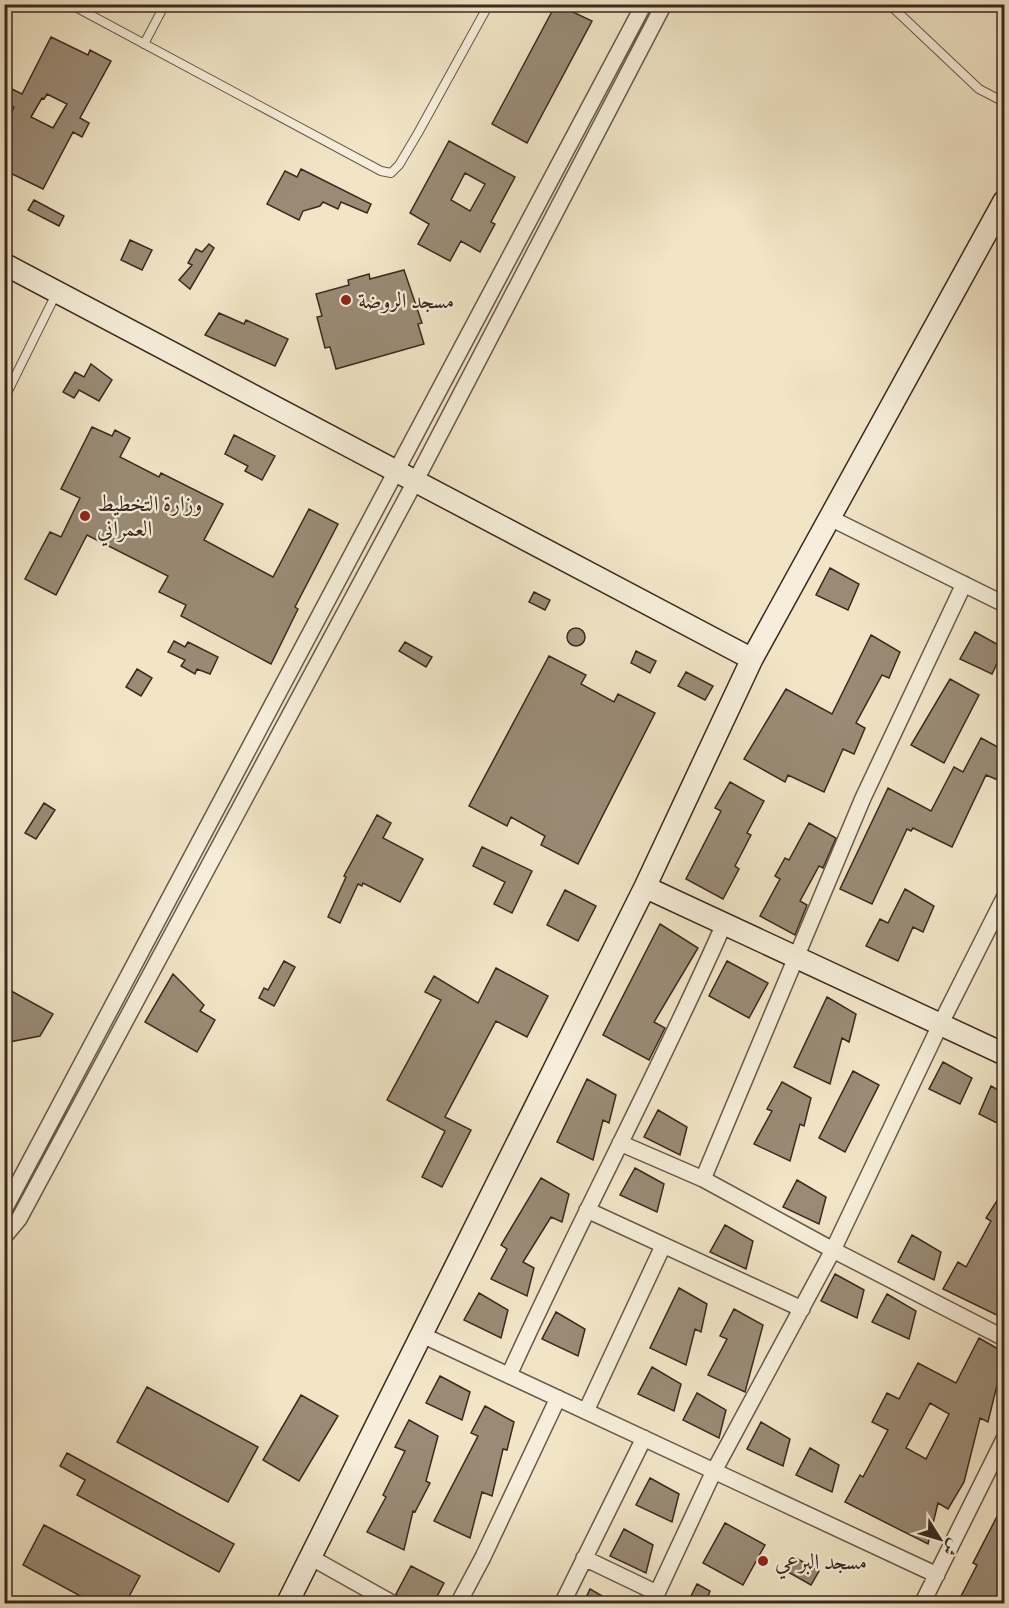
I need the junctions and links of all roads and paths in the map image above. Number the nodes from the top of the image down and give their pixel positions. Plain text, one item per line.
1 (70, 4) edge
2 (165, 4) edge
3 (489, 4) edge
4 (644, 4) edge
5 (664, 4) edge
6 (889, 4) edge
7 (144, 44) junction
8 (1005, 102) edge
9 (1005, 201) edge
10 (4, 264) edge
11 (57, 293) junction
12 (4, 399) edge
13 (397, 470) junction
14 (416, 480) junction
15 (828, 517) junction
16 (964, 584) junction
17 (1005, 604) edge
18 (752, 659) junction
19 (645, 888) junction
20 (1005, 898) edge
21 (724, 924) junction
22 (798, 957) junction
23 (941, 1023) junction
24 (1005, 1054) edge
25 (620, 1143) junction
26 (703, 1179) junction
27 (4, 1210) edge
28 (587, 1210) junction
29 (4, 1237) edge
30 (663, 1246) junction
31 (833, 1250) junction
32 (802, 1309) junction
33 (420, 1334) junction
34 (1005, 1338) edge
35 (509, 1375) junction
36 (558, 1398) junction
37 (586, 1411) junction
38 (644, 1438) junction
39 (1005, 1438) edge
40 (714, 1471) junction
41 (310, 1557) junction
42 (585, 1558) junction
43 (937, 1575) junction
44 (655, 1598) edge
45 (923, 1603) edge
46 (287, 1604) edge
47 (394, 1604) edge
48 (458, 1604) edge
49 (562, 1604) edge

1 - 7 lane
2 - 7 lane
3 - 7 lane
4 - 13 street
5 - 14 street
6 - 8 lane
9 - 15 street
10 - 11 street
11 - 12 lane
11 - 13 street
13 - 14 street
13 - 27 street
14 - 18 street
14 - 29 street
15 - 16 street
15 - 18 street
16 - 17 street
16 - 22 street
18 - 19 street
19 - 21 street
19 - 33 street
20 - 23 street
21 - 22 street
21 - 25 street
22 - 23 street
22 - 26 street
23 - 24 street
23 - 31 street
25 - 26 street
25 - 28 street
26 - 31 street
28 - 30 street
28 - 35 street
30 - 32 street
30 - 37 street
31 - 32 street
31 - 34 street
32 - 40 street
33 - 35 street
33 - 41 street
35 - 36 street
36 - 37 street
36 - 48 street
37 - 38 street
38 - 40 street
38 - 42 street
39 - 43 street
40 - 43 street
40 - 44 street
41 - 46 street
41 - 47 street
42 - 44 street
42 - 49 street
43 - 45 street

